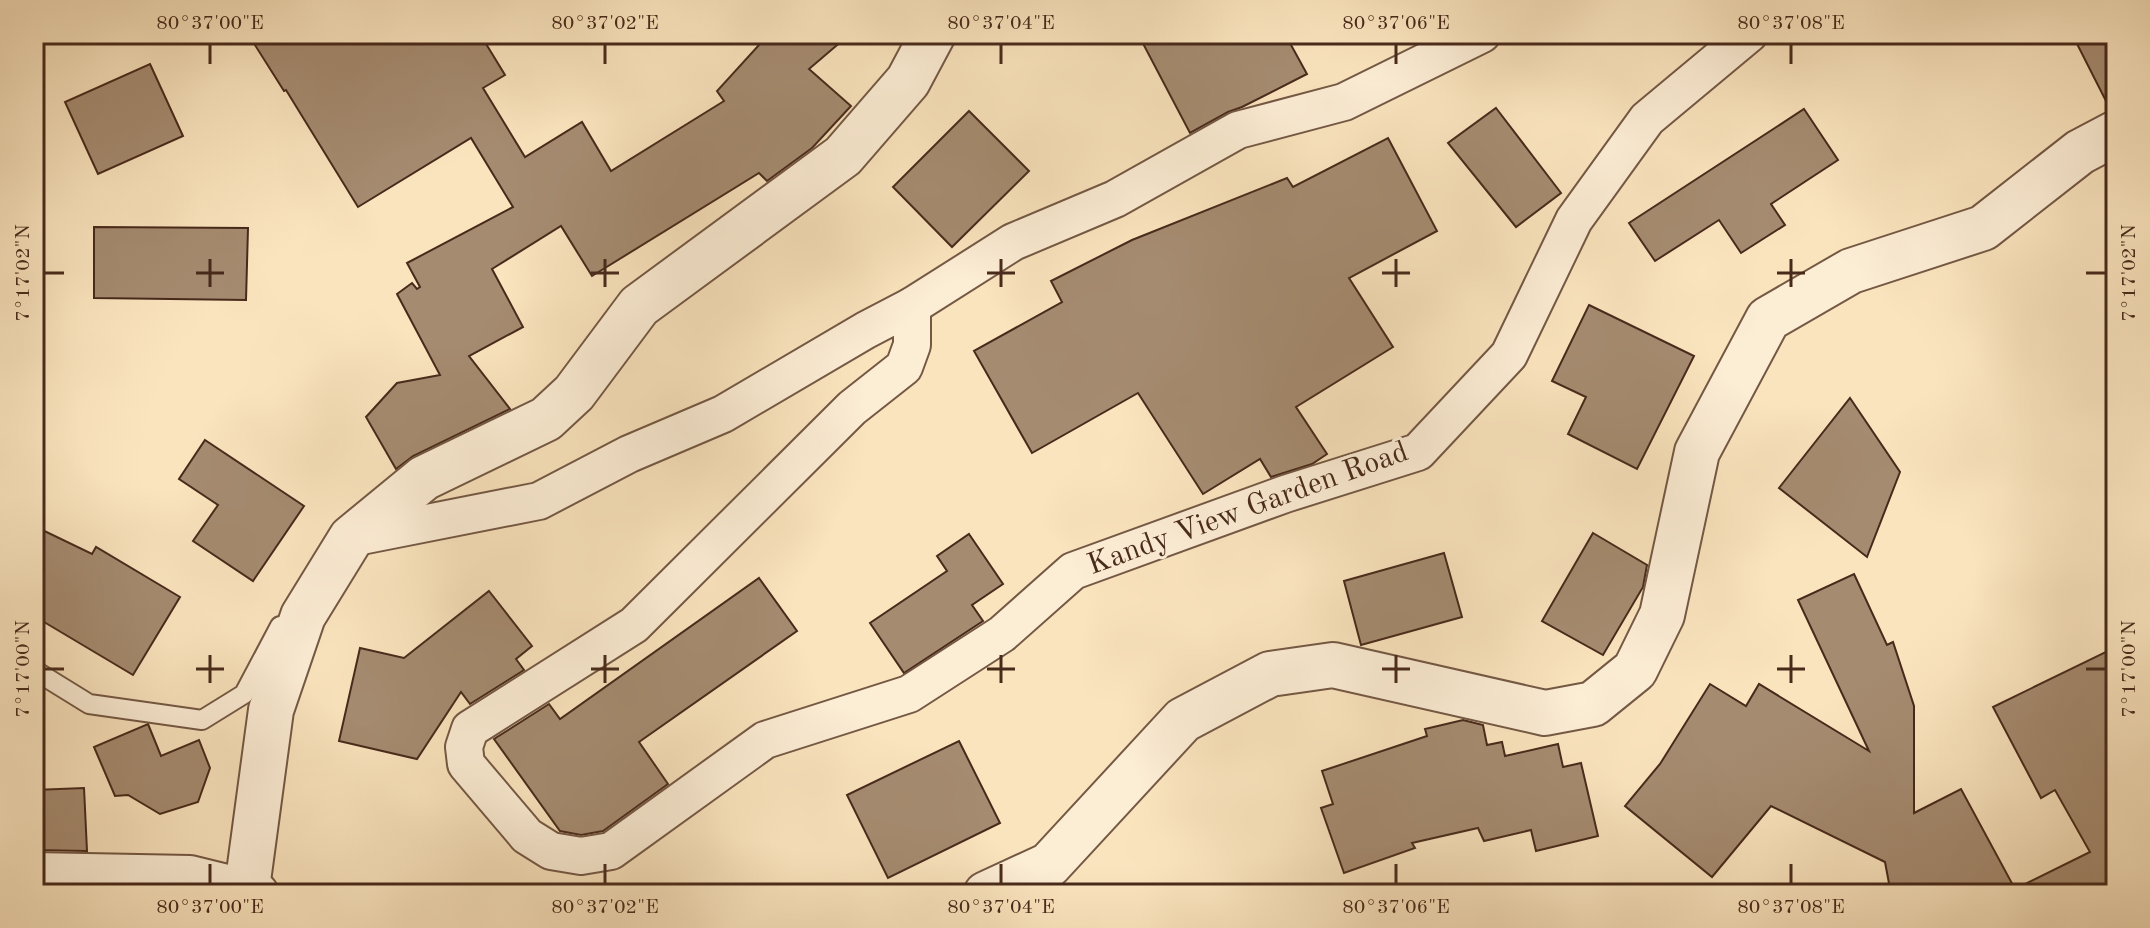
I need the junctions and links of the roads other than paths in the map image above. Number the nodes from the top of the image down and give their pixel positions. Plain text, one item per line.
1 (933, 34) edge
2 (1482, 34) edge
3 (1749, 34) edge
4 (2116, 133) edge
5 (912, 306) junction
6 (336, 544) junction
7 (307, 576) dead end
8 (34, 670) edge
9 (34, 871) edge
10 (252, 891) edge
11 (986, 894) edge

1 - 6 street
2 - 5 street
3 - 5 street, Kandy View Garden Road
4 - 11 street
5 - 6 street
6 - 10 street
7 - 8 lane
9 - 10 street

